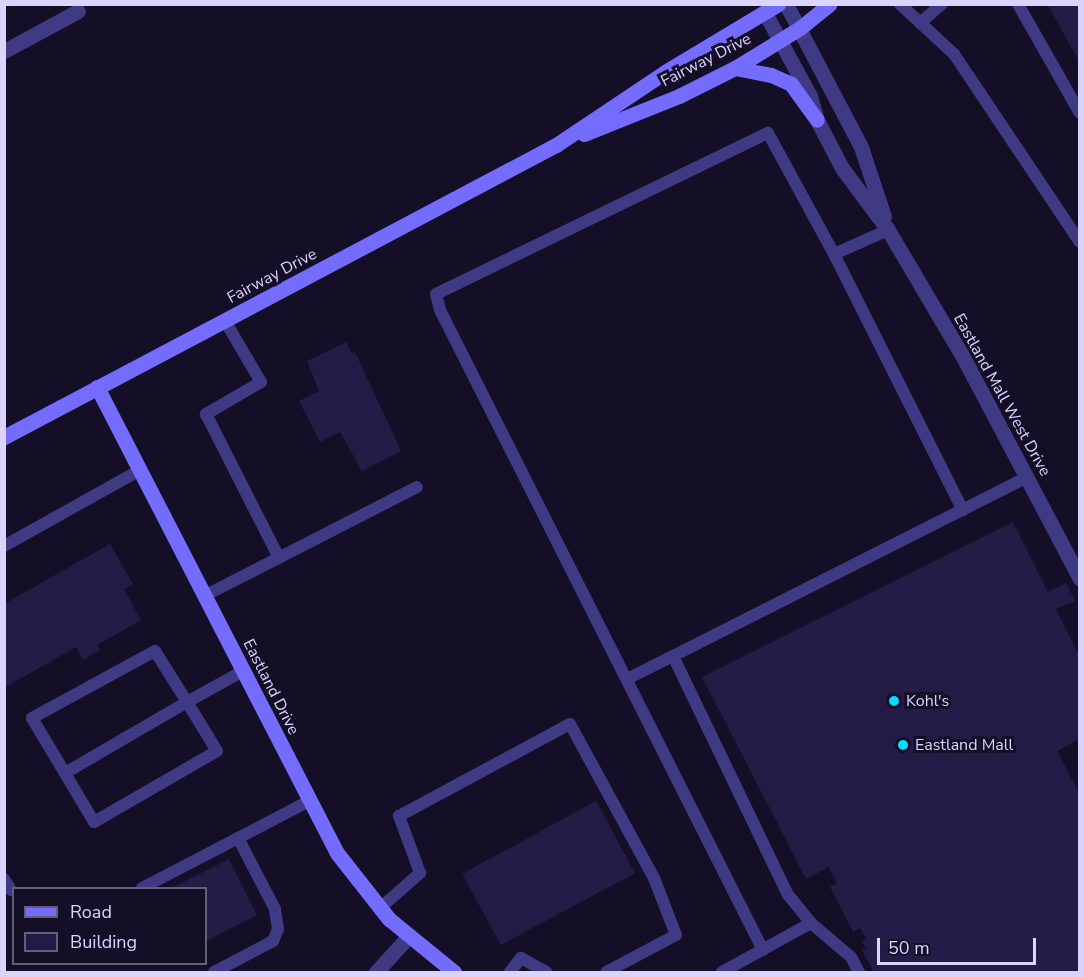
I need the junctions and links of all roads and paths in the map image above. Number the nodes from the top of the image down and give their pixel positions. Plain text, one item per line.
1 (786, 4) edge
2 (830, 4) edge
3 (900, 4) edge
4 (942, 4) edge
5 (1017, 4) edge
6 (772, 9) edge
7 (78, 11) dead end
8 (920, 23) junction
9 (800, 28) junction
10 (781, 41) junction
11 (4, 51) edge
12 (735, 68) junction
13 (1080, 113) edge
14 (818, 120) junction
15 (556, 145) junction
16 (888, 230) junction
17 (1077, 234) edge
18 (834, 254) junction
19 (225, 321) junction
20 (97, 387) junction
21 (4, 437) edge
22 (140, 470) junction
23 (1027, 477) junction
24 (417, 487) dead end
25 (963, 510) junction
26 (4, 546) edge
27 (279, 558) junction
28 (1080, 579) edge
29 (204, 596) junction
30 (674, 656) junction
31 (243, 671) junction
32 (627, 680) junction
33 (187, 702) junction
34 (65, 773) junction
35 (309, 801) junction
36 (238, 838) junction
37 (144, 887) edge
38 (379, 909) junction
39 (811, 923) junction
40 (408, 937) junction
41 (763, 950) junction
42 (728, 971) edge
43 (214, 972) edge
44 (376, 972) edge
45 (454, 972) edge
46 (510, 972) edge
47 (546, 972) edge
48 (606, 972) edge
49 (859, 972) edge

1 - 9 street, Eastland Mall West Drive
2 - 9 main road, Fairway Drive
3 - 8 lane
4 - 8 lane
5 - 13 lane
6 - 10 street, Eastland Mall West Drive
6 - 15 main road, Fairway Drive
7 - 11 street
8 - 17 lane
9 - 10 main road, Fairway Drive
9 - 16 street, Eastland Mall West Drive
10 - 12 main road, Fairway Drive
10 - 14 street, Eastland Mall West Drive
12 - 14 main road
12 - 15 main road, Fairway Drive
14 - 16 street, Eastland Mall West Drive
15 - 19 main road, Fairway Drive
16 - 18 lane
16 - 23 street, Eastland Mall West Drive
18 - 25 lane
18 - 32 lane
19 - 20 main road, Fairway Drive
19 - 27 lane
20 - 21 main road, Fairway Drive
20 - 22 main road, Eastland Drive
22 - 26 lane
22 - 29 main road, Eastland Drive
23 - 25 lane
23 - 28 street, Eastland Mall West Drive
24 - 27 lane
25 - 30 lane
27 - 29 lane
29 - 31 main road, Eastland Drive
30 - 32 lane
30 - 39 lane
31 - 33 lane
31 - 35 main road, Eastland Drive
32 - 41 lane
33 - 34 lane
33 - 34 lane
33 - 34 lane
35 - 36 lane
35 - 38 main road, Eastland Drive
36 - 37 lane
36 - 43 lane
38 - 40 main road, Eastland Drive
38 - 48 lane
39 - 41 lane
39 - 49 lane
40 - 44 street
40 - 45 main road, Eastland Drive
41 - 42 lane
46 - 47 lane

